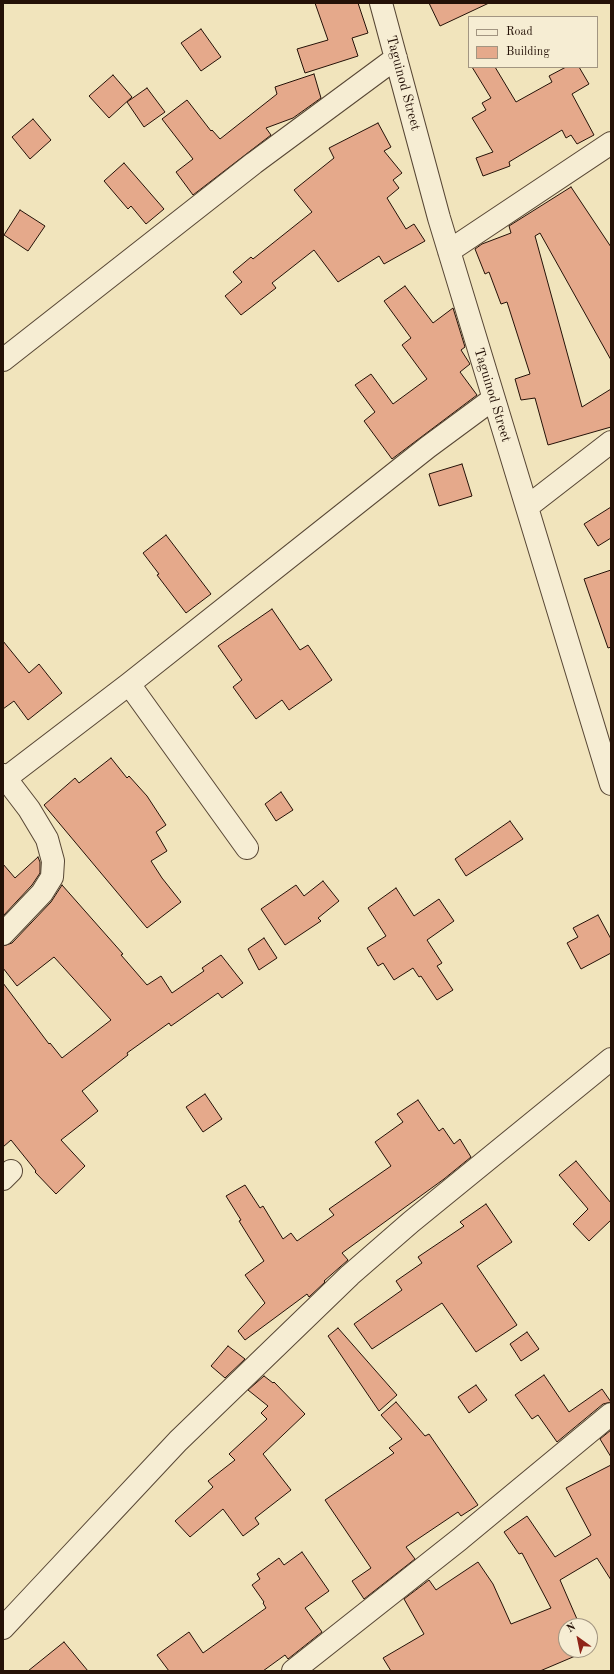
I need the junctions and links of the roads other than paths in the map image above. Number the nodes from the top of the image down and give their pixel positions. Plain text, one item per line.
1 (381, 3) edge
2 (396, 58) junction
3 (611, 143) edge
4 (449, 251) junction
5 (3, 360) edge
6 (493, 399) junction
7 (611, 442) edge
8 (527, 507) junction
9 (129, 684) junction
10 (4, 776) edge
11 (611, 784) edge
12 (247, 848) dead end
13 (3, 934) edge
14 (611, 1059) edge
15 (611, 1414) edge
16 (3, 1628) edge
17 (293, 1671) edge

1 - 2 street, Taguinod Street
2 - 4 street, Taguinod Street
2 - 5 street
3 - 4 street
4 - 6 street, Taguinod Street
6 - 8 street, Taguinod Street
6 - 9 street
7 - 8 street
8 - 11 street, Taguinod Street
9 - 10 street
9 - 12 street
10 - 13 street
14 - 16 street
15 - 17 street

